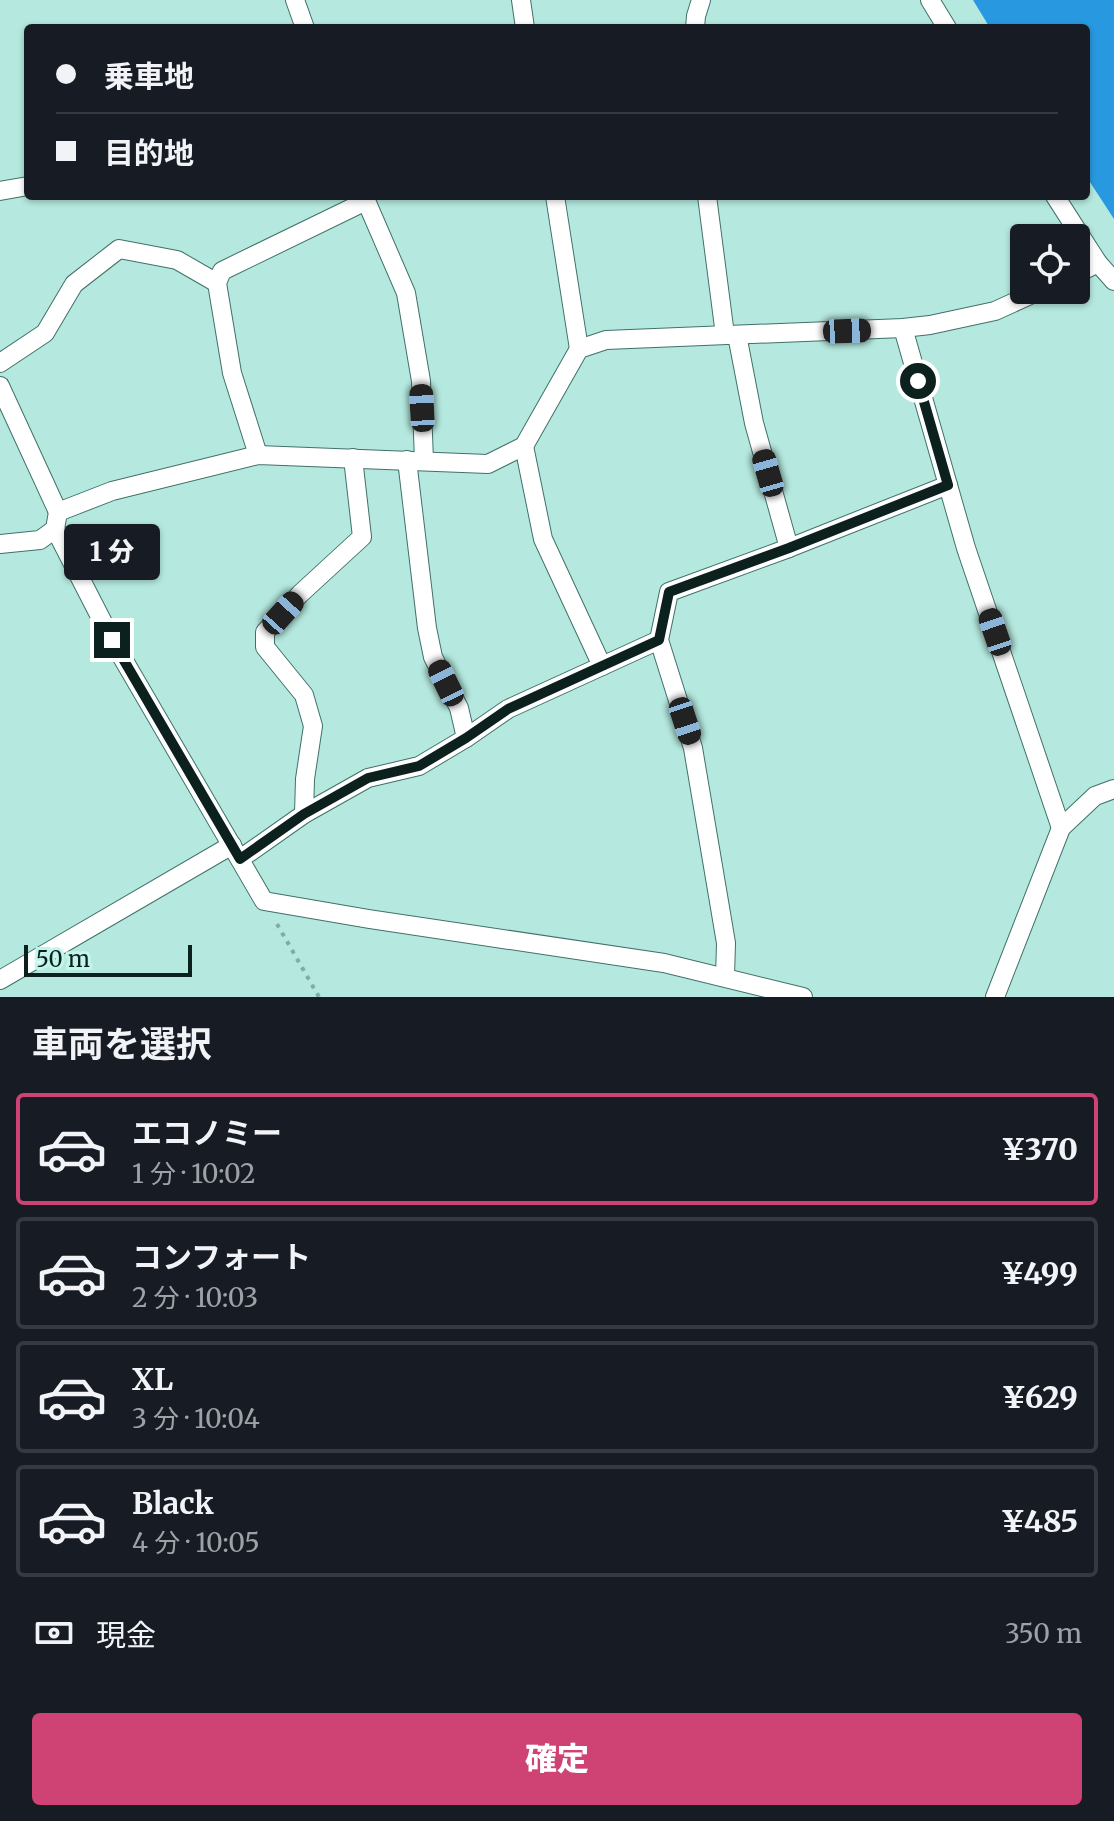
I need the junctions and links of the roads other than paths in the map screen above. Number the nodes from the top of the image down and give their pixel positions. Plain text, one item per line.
1 (295, 0) edge
2 (521, 0) edge
3 (701, 0) edge
4 (934, 2) edge
5 (304, 24) edge
6 (524, 24) edge
7 (695, 24) edge
8 (945, 24) edge
9 (24, 187) edge
10 (0, 191) edge
11 (361, 200) edge
12 (366, 200) edge
13 (556, 200) edge
14 (708, 200) edge
15 (1058, 200) edge
16 (1098, 263) junction
17 (1090, 267) edge
18 (1114, 281) edge
19 (217, 283) junction
20 (1010, 304) edge
21 (903, 328) junction
22 (731, 335) junction
23 (579, 349) junction
24 (0, 363) edge
25 (0, 386) edge
26 (524, 446) junction
27 (258, 455) junction
28 (353, 458) junction
29 (416, 461) junction
30 (948, 485) junction
31 (56, 520) junction
32 (0, 544) edge
33 (789, 548) junction
34 (659, 640) junction
35 (602, 666) junction
36 (466, 738) junction
37 (1114, 789) edge
38 (304, 814) junction
39 (1061, 828) junction
40 (236, 852) junction
41 (725, 977) junction
42 (0, 980) edge
43 (803, 997) edge
44 (995, 997) edge

1 - 5 street
2 - 6 street
3 - 7 street
4 - 8 street
9 - 10 street
11 - 19 street
12 - 29 street
13 - 23 street
14 - 22 street
15 - 16 street
16 - 17 street
16 - 18 street
19 - 24 street
19 - 27 street
20 - 21 street
21 - 22 street
21 - 30 street
22 - 23 street
22 - 33 street
23 - 26 street
25 - 31 street
26 - 29 street
26 - 35 street
27 - 28 street
27 - 31 street
28 - 29 street
28 - 38 street
29 - 36 street
30 - 33 street
30 - 39 street
31 - 32 street
31 - 40 street
33 - 34 street
34 - 35 street
34 - 41 street
35 - 36 street
36 - 38 street
37 - 39 street
38 - 40 street
39 - 44 street
40 - 41 street
40 - 42 street
41 - 43 street

